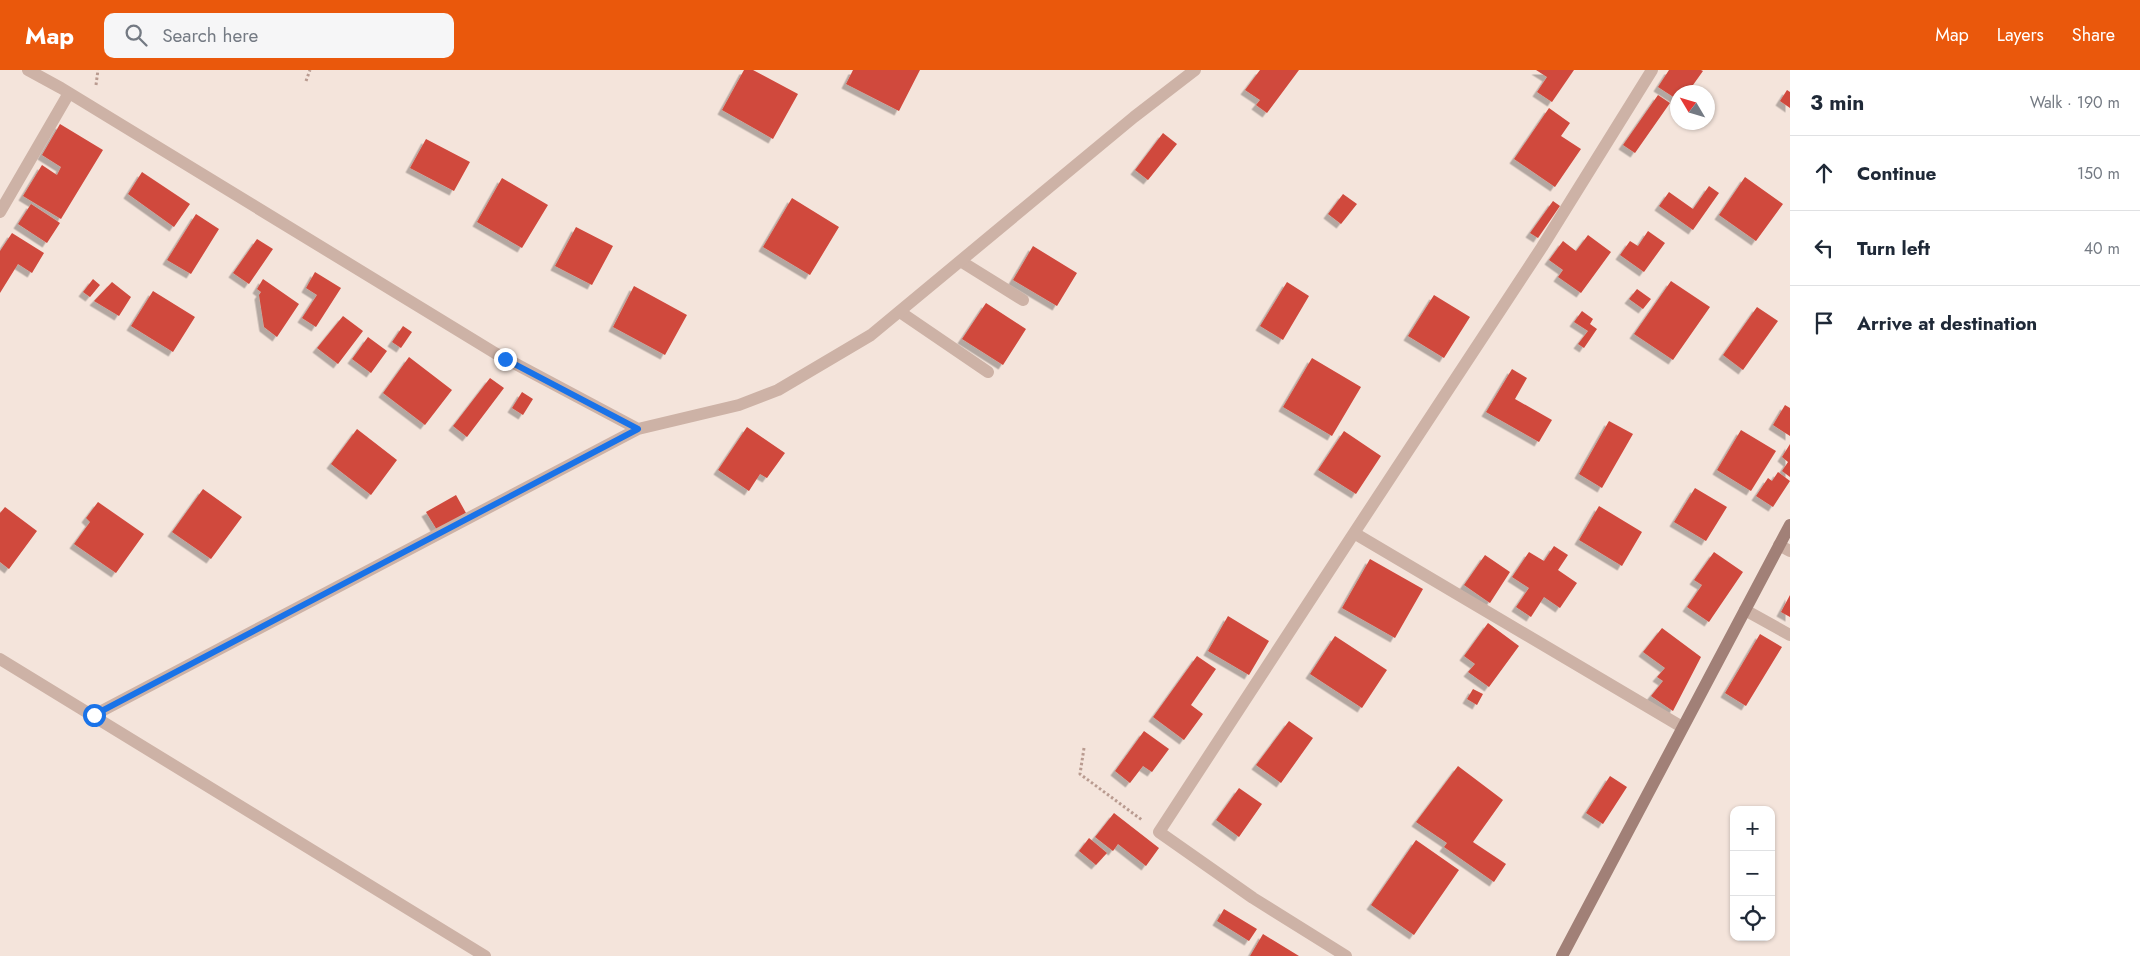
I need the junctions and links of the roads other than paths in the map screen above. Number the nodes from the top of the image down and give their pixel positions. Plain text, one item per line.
1 (28, 70) edge
2 (1195, 70) edge
3 (1652, 70) edge
4 (69, 93) junction
5 (0, 212) edge
6 (962, 262) junction
7 (1023, 300) dead end
8 (900, 312) junction
9 (988, 372) dead end
10 (638, 429) junction
11 (1790, 525) edge
12 (1354, 533) junction
13 (1785, 548) edge
14 (1745, 610) junction
15 (1790, 635) edge
16 (0, 659) edge
17 (94, 715) junction
18 (1682, 727) junction
19 (486, 956) edge
20 (1346, 956) edge
21 (1562, 956) edge

1 - 4 street
2 - 6 street
3 - 12 street
4 - 5 street
4 - 10 street
6 - 7 street
6 - 8 street
8 - 9 street
8 - 10 street
10 - 17 street
11 - 13 street
12 - 18 street
12 - 20 street
13 - 14 street
14 - 15 street
14 - 18 street
16 - 17 street
17 - 19 street
18 - 21 street

